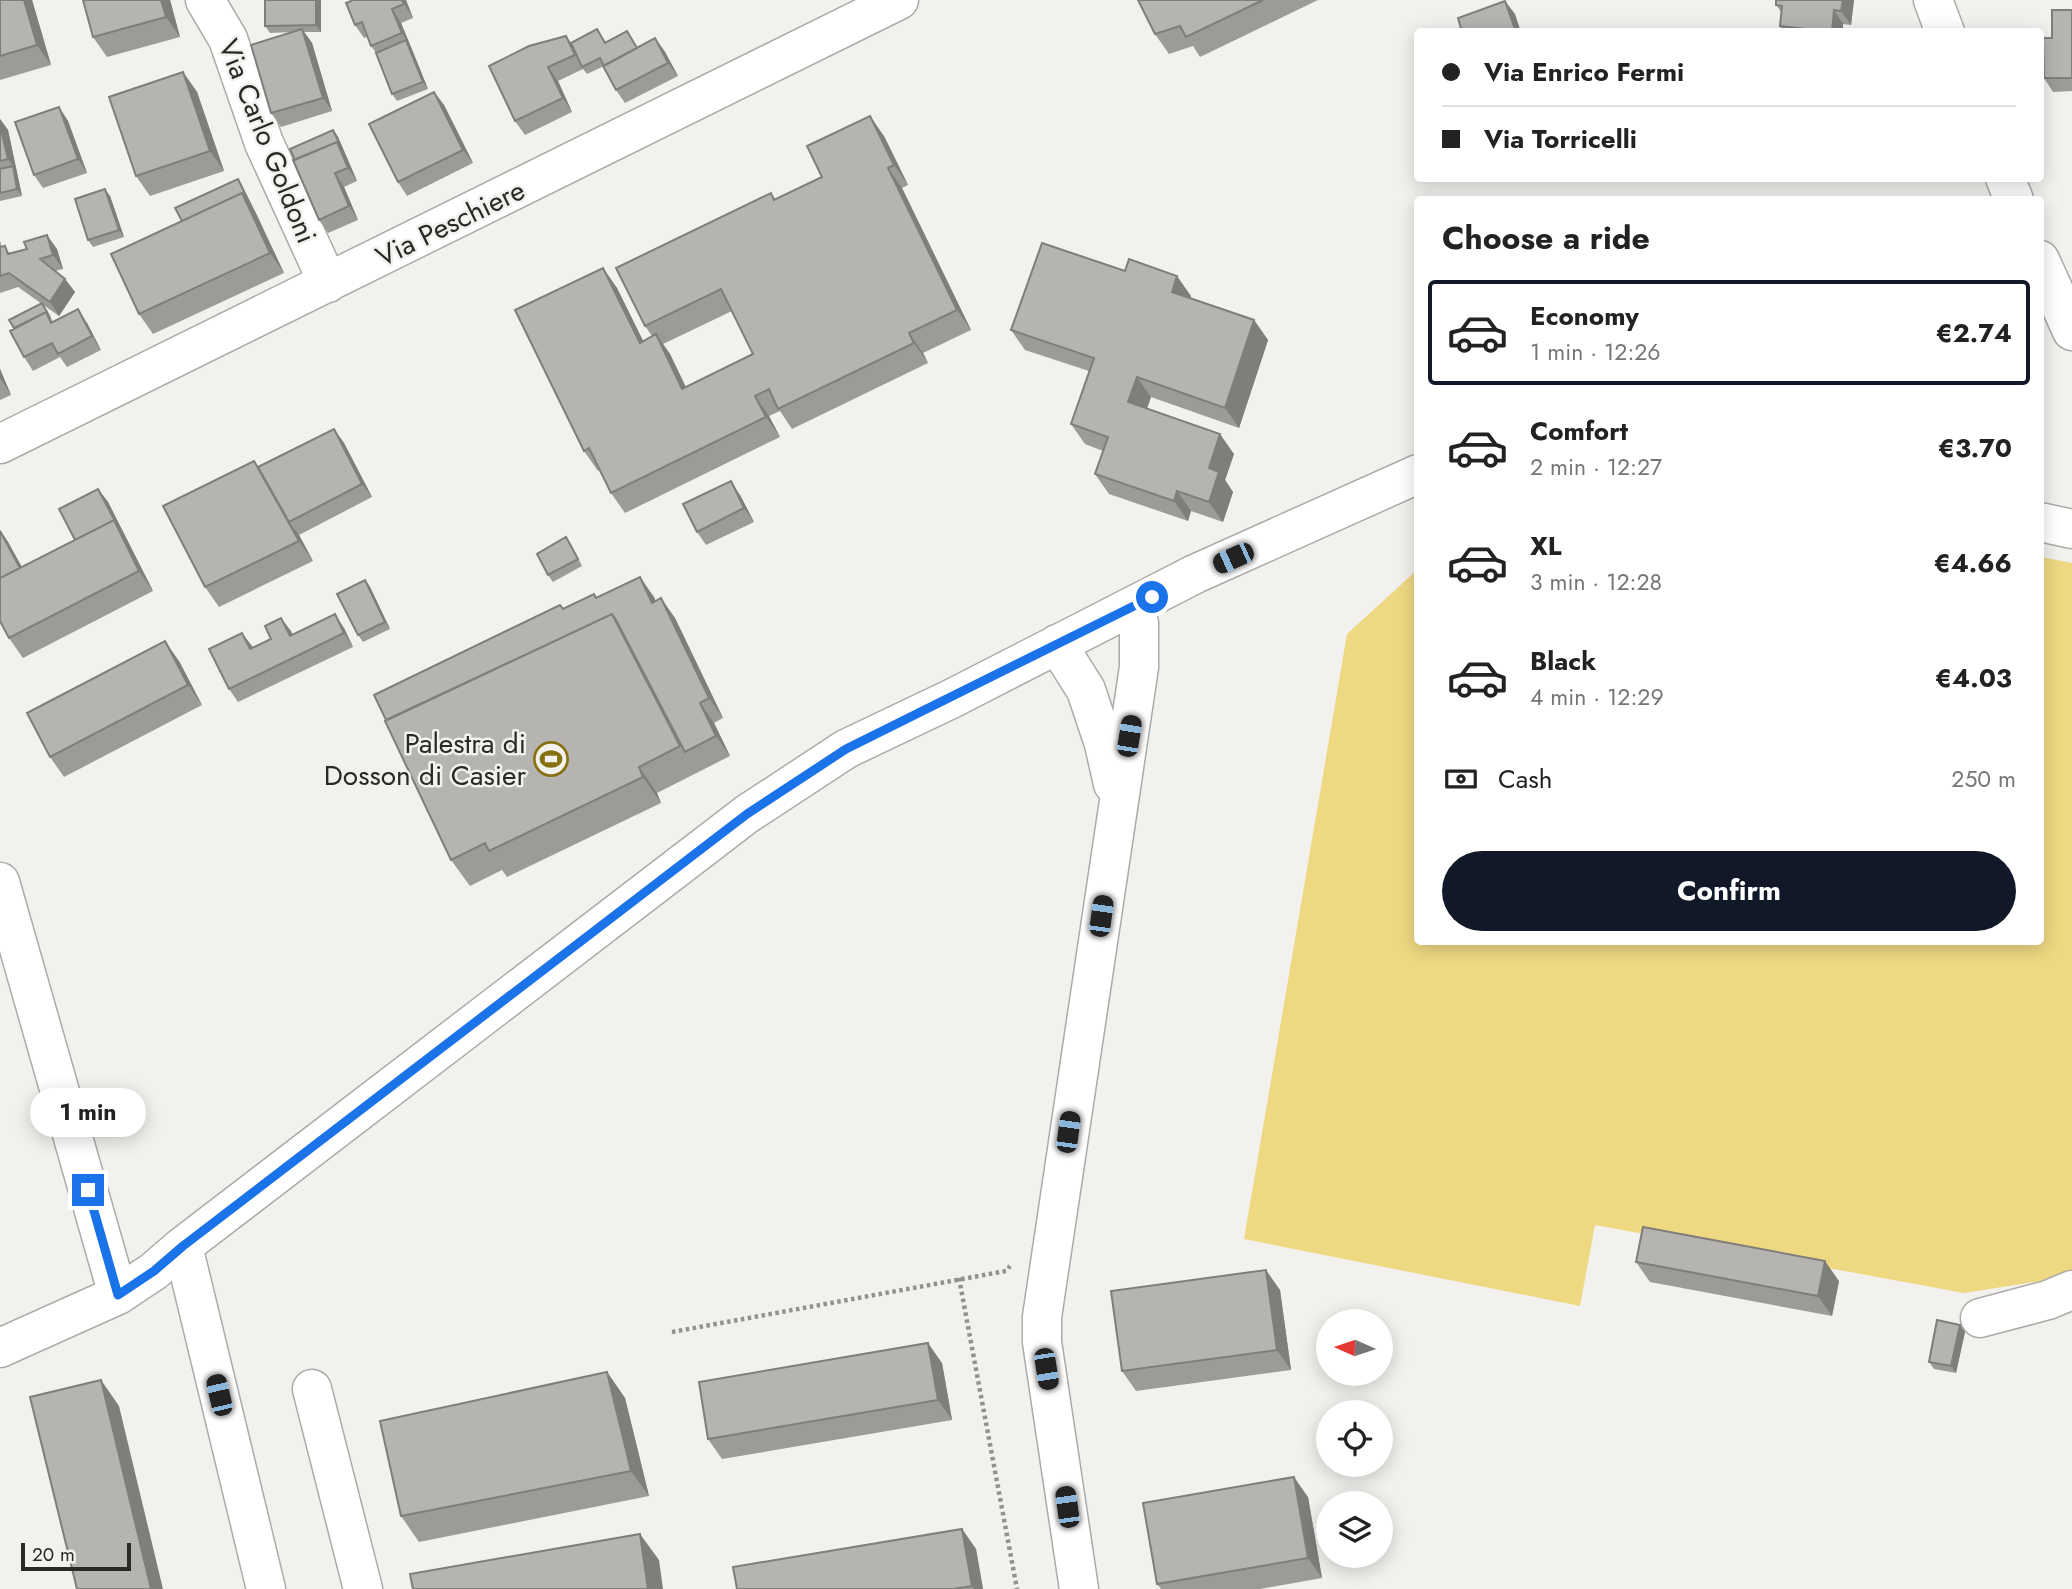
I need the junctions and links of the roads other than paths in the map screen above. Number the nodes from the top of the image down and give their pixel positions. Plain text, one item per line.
1 (205, 0) edge
2 (898, 0) edge
3 (1933, 0) edge
4 (1944, 28) edge
5 (2044, 269) edge
6 (328, 283) junction
7 (2072, 331) edge
8 (0, 444) edge
9 (1414, 476) edge
10 (1130, 608) junction
11 (1057, 644) junction
12 (1117, 803) junction
13 (0, 882) edge
14 (7, 921) edge
15 (183, 1246) junction
16 (2072, 1290) edge
17 (118, 1295) junction
18 (1980, 1318) dead end
19 (0, 1348) edge
20 (312, 1389) dead end
21 (267, 1589) edge
22 (363, 1589) edge
23 (1079, 1589) edge

1 - 6 street, Via Carlo Goldoni
2 - 6 street, Via Peschiere
3 - 4 street
5 - 7 street
6 - 8 street, Via Peschiere
9 - 10 street
10 - 11 street
10 - 12 street
11 - 12 street
11 - 15 street
12 - 23 street
13 - 14 street
14 - 17 street
15 - 17 street
15 - 21 street
16 - 18 street
17 - 19 street
20 - 22 street

